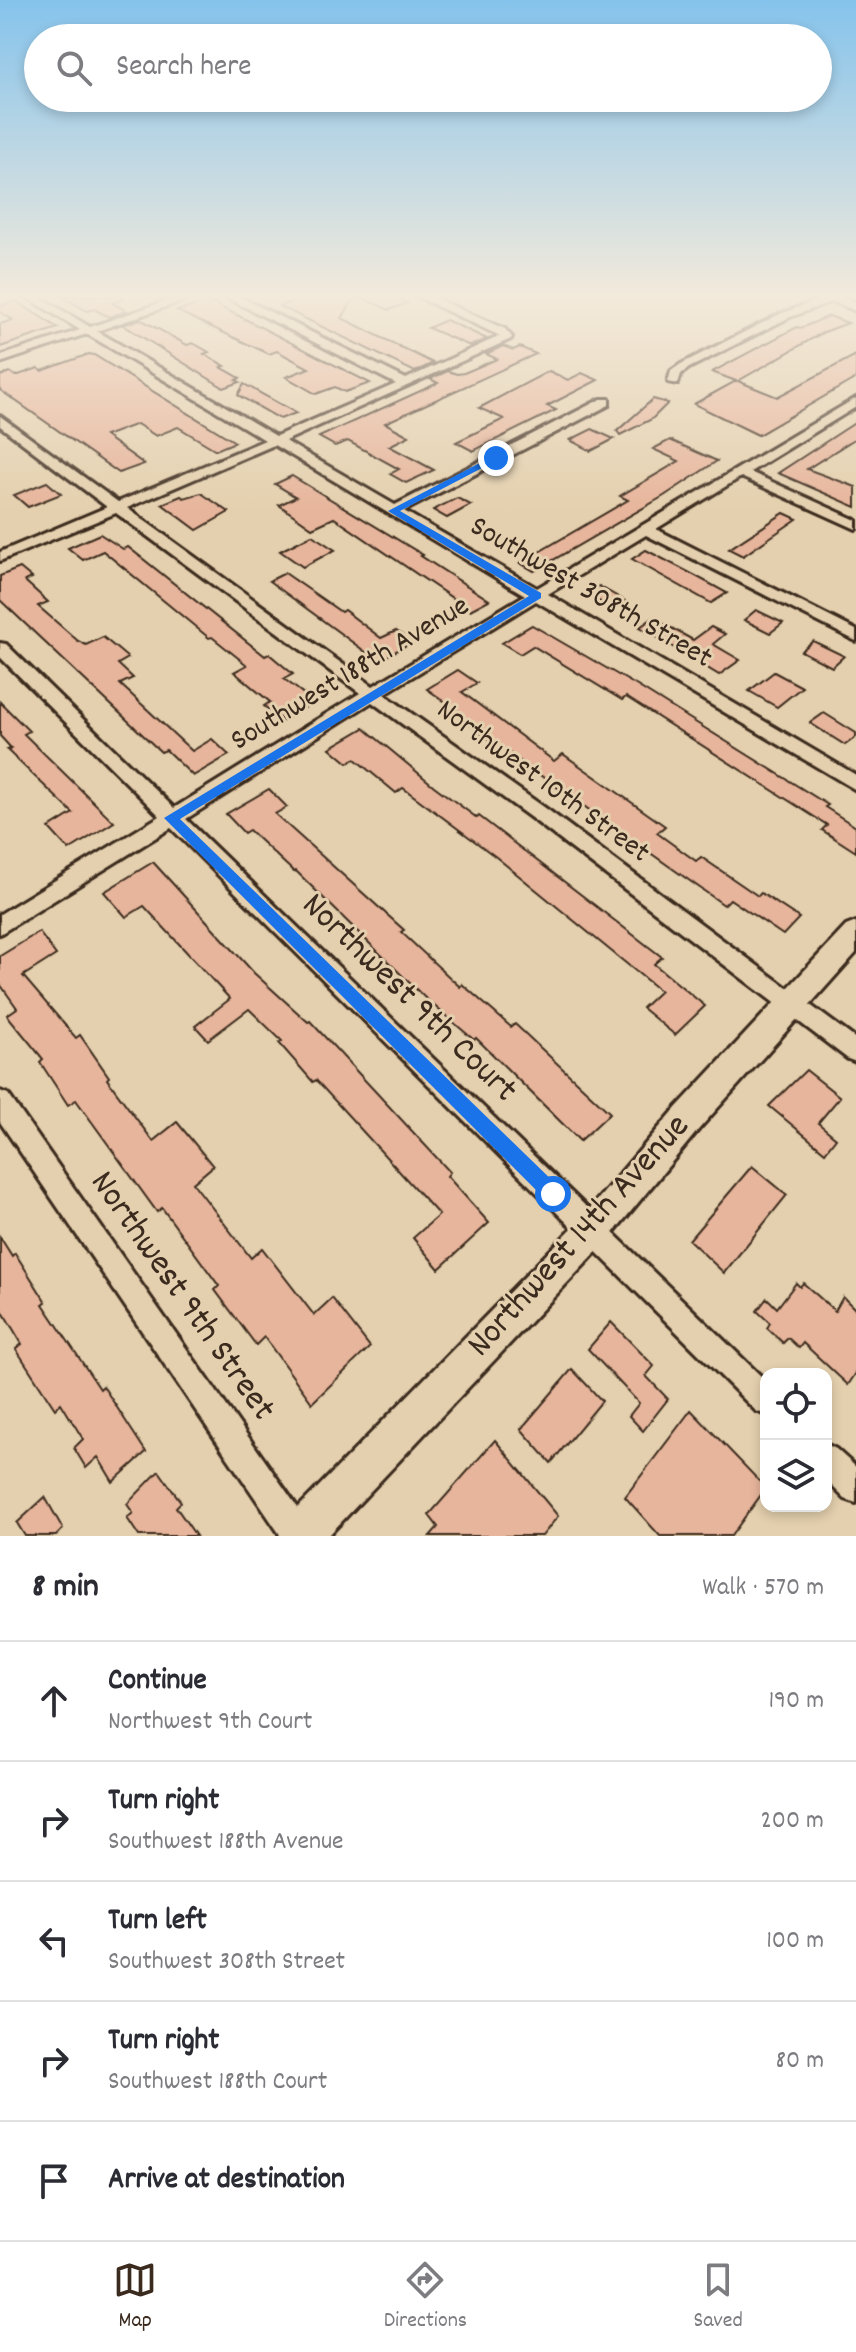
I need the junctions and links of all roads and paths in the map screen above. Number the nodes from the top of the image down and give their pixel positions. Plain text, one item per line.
1 (151, 368) edge
2 (373, 368) edge
3 (441, 368) edge
4 (683, 368) edge
5 (674, 382) dead end
6 (406, 384) junction
7 (605, 402) dead end
8 (856, 402) edge
9 (0, 420) edge
10 (273, 440) junction
11 (740, 472) junction
12 (118, 506) junction
13 (393, 511) junction
14 (856, 525) edge
15 (646, 529) junction
16 (0, 557) edge
17 (537, 596) junction
18 (856, 636) edge
19 (0, 648) edge
20 (373, 693) junction
21 (856, 783) edge
22 (170, 818) junction
23 (0, 925) edge
24 (856, 934) edge
25 (791, 1005) junction
26 (856, 1052) edge
27 (0, 1102) edge
28 (592, 1232) junction
29 (760, 1395) edge
30 (832, 1465) edge
31 (856, 1488) edge
32 (300, 1536) edge

1 - 10 street, Southwest 308th Street
2 - 6 street
3 - 6 street
4 - 5 street
6 - 10 street
7 - 13 street
8 - 11 street, Southwest 188th Avenue
9 - 12 street, Northwest 10th Street
10 - 12 street
10 - 13 street, Southwest 308th Street
11 - 14 street
11 - 15 street, Southwest 188th Avenue
12 - 16 street
12 - 20 street, Northwest 10th Street
13 - 17 street, Southwest 308th Street
15 - 17 street, Southwest 188th Avenue
15 - 18 street
17 - 20 street, Southwest 188th Avenue
17 - 21 street, Southwest 308th Street
19 - 22 street, Northwest 9th Court
20 - 22 street, Southwest 188th Avenue
20 - 25 street, Northwest 10th Street
22 - 23 street, Southwest 188th Avenue
22 - 28 street, Northwest 9th Court
24 - 25 street, Northwest 14th Avenue
25 - 26 street, Northwest 10th Street
25 - 28 street, Northwest 14th Avenue
27 - 32 street, Northwest 9th Street
28 - 29 street, Northwest 9th Court
28 - 32 street, Northwest 14th Avenue
30 - 31 street

